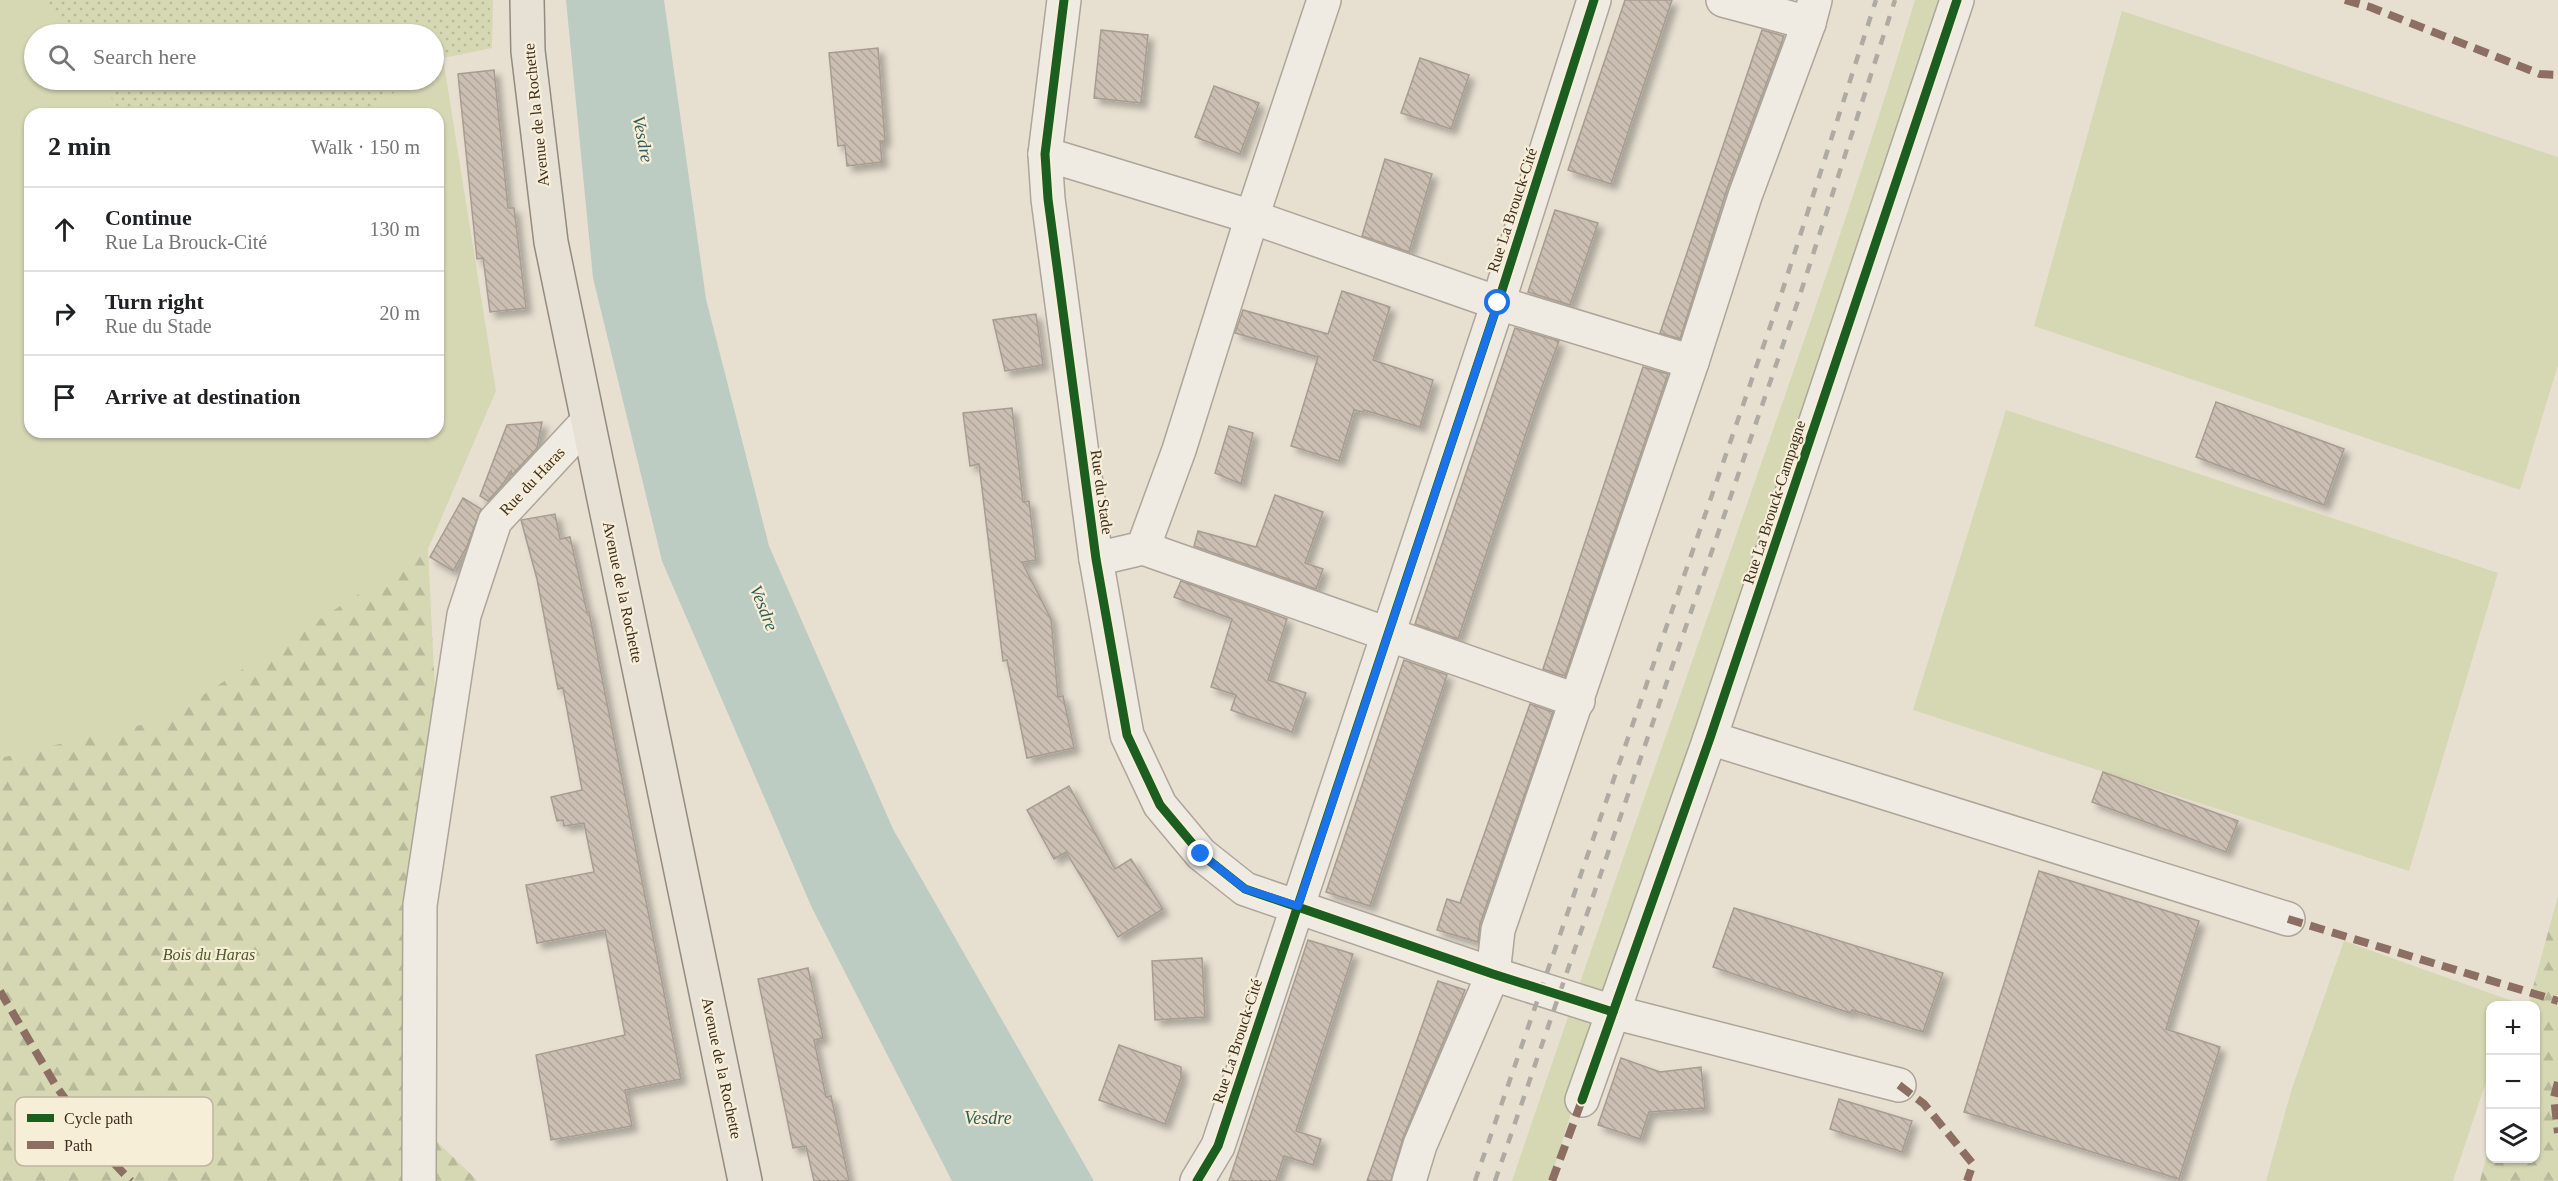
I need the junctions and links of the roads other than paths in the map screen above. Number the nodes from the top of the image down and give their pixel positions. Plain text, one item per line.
1 (527, 0) edge
2 (1064, 0) edge
3 (1324, 0) edge
4 (1594, 0) edge
5 (1723, 0) edge
6 (1957, 0) edge
7 (1812, 11) edge
8 (1045, 154) junction
9 (1252, 217) junction
10 (1498, 303) junction
11 (1692, 362) junction
12 (587, 422) junction
13 (1143, 548) junction
14 (1096, 559) junction
15 (1387, 633) junction
16 (1578, 701) junction
17 (1710, 738) junction
18 (1298, 906) junction
19 (2288, 919) dead end
20 (1493, 974) junction
21 (1613, 1012) junction
22 (1899, 1085) dead end
23 (1582, 1100) dead end
24 (419, 1181) edge
25 (745, 1181) edge
26 (1197, 1181) edge
27 (1409, 1181) edge

1 - 12 main road, Avenue de la Rochette
2 - 8 street, Rue du Stade
3 - 9 street
4 - 10 street, Rue La Brouck-Cité
5 - 7 street
6 - 17 street, Rue La Brouck-Campagne
7 - 11 street
8 - 9 street
8 - 14 street, Rue du Stade
9 - 10 street
9 - 13 street
10 - 11 street
10 - 15 street, Rue La Brouck-Cité
11 - 16 street
12 - 24 street, Rue du Haras
12 - 25 main road, Avenue de la Rochette
13 - 14 street
13 - 15 street
14 - 18 street, Rue du Stade
15 - 16 street
15 - 18 street, Rue La Brouck-Cité
16 - 20 street
17 - 19 street
17 - 21 street, Rue La Brouck-Campagne
18 - 20 street
18 - 26 street, Rue La Brouck-Cité
20 - 21 street
20 - 27 street
21 - 22 street
21 - 23 street, Rue La Brouck-Campagne

